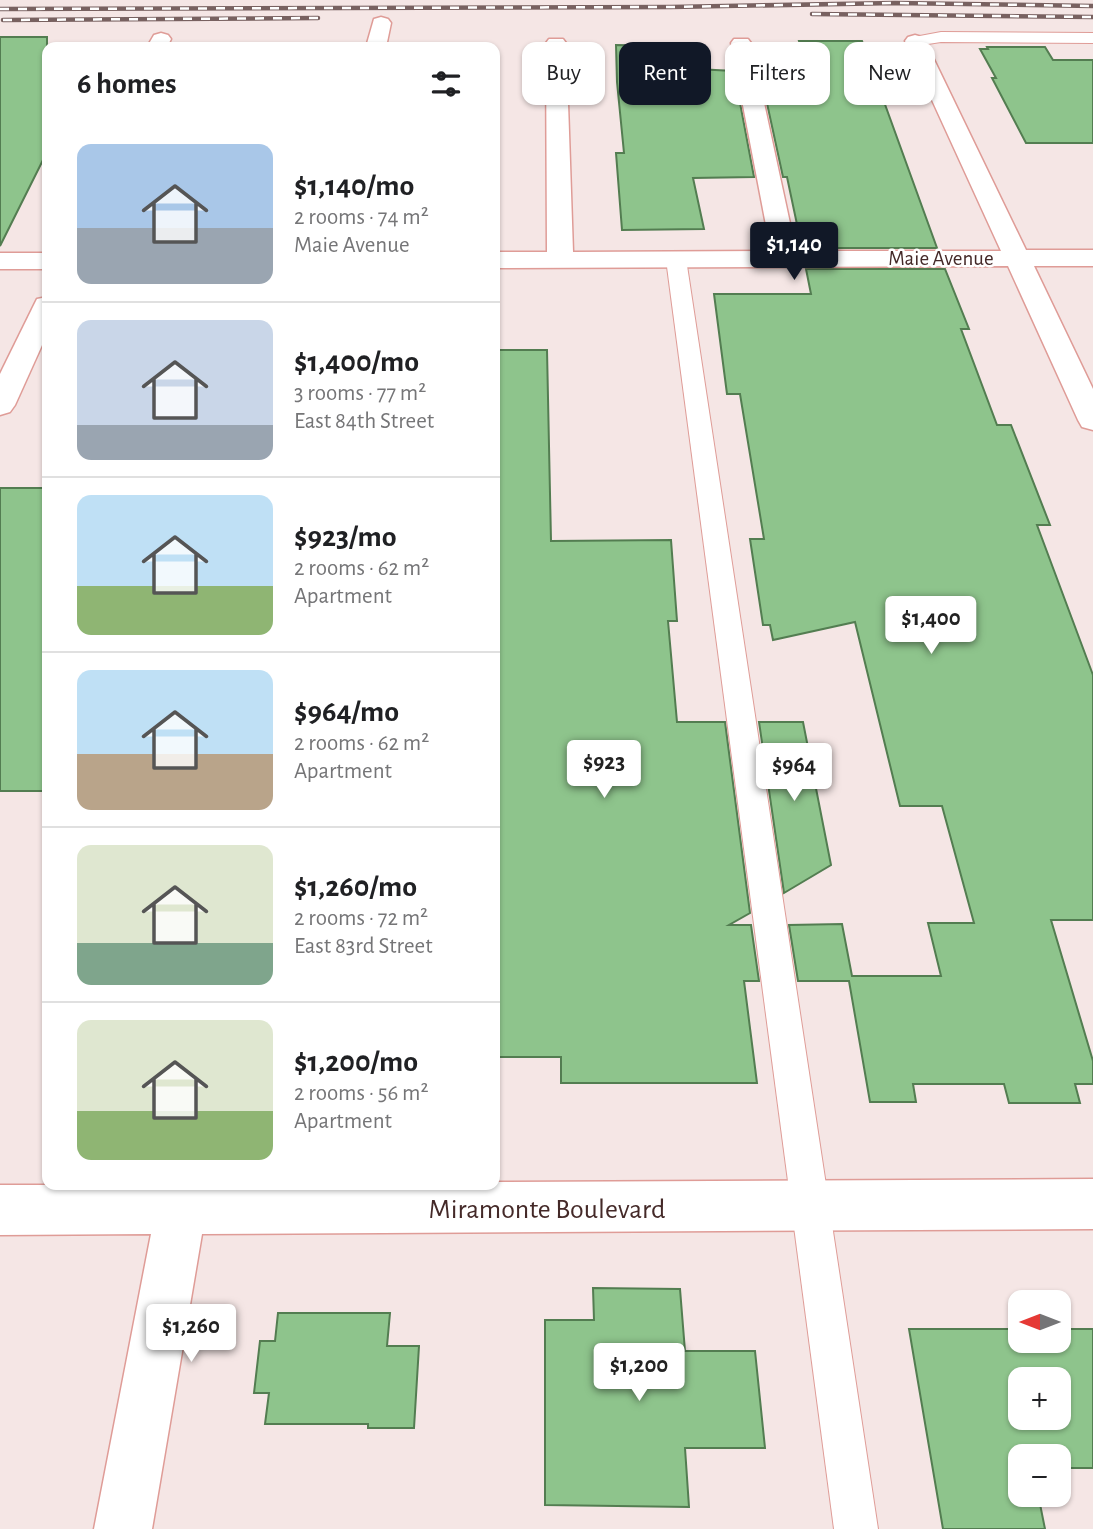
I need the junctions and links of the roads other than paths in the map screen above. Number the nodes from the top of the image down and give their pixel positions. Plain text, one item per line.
1 (381, 23) dead end
2 (1093, 38) edge
3 (915, 41) joint
4 (377, 42) edge
5 (557, 105) edge
6 (754, 105) edge
7 (1019, 258) junction
8 (1093, 258) edge
9 (560, 259) junction
10 (676, 259) junction
11 (785, 259) junction
12 (500, 260) edge
13 (0, 261) edge
14 (42, 261) edge
15 (42, 316) edge
16 (0, 405) edge
17 (1093, 420) edge
18 (183, 1198) edge
19 (1093, 1204) edge
20 (808, 1206) junction
21 (0, 1210) edge
22 (123, 1529) edge
23 (856, 1529) edge

1 - 4 street
2 - 3 lane
3 - 7 street
5 - 9 street
6 - 11 street
7 - 8 street, Maie Avenue
7 - 11 street, Maie Avenue
7 - 17 street
9 - 10 street, Maie Avenue
9 - 12 street, Maie Avenue
10 - 11 street, Maie Avenue
10 - 20 lane
13 - 14 street
15 - 16 street
18 - 20 street, Miramonte Boulevard
18 - 21 street, Miramonte Boulevard
18 - 22 street
19 - 20 street, Miramonte Boulevard
20 - 23 lane

